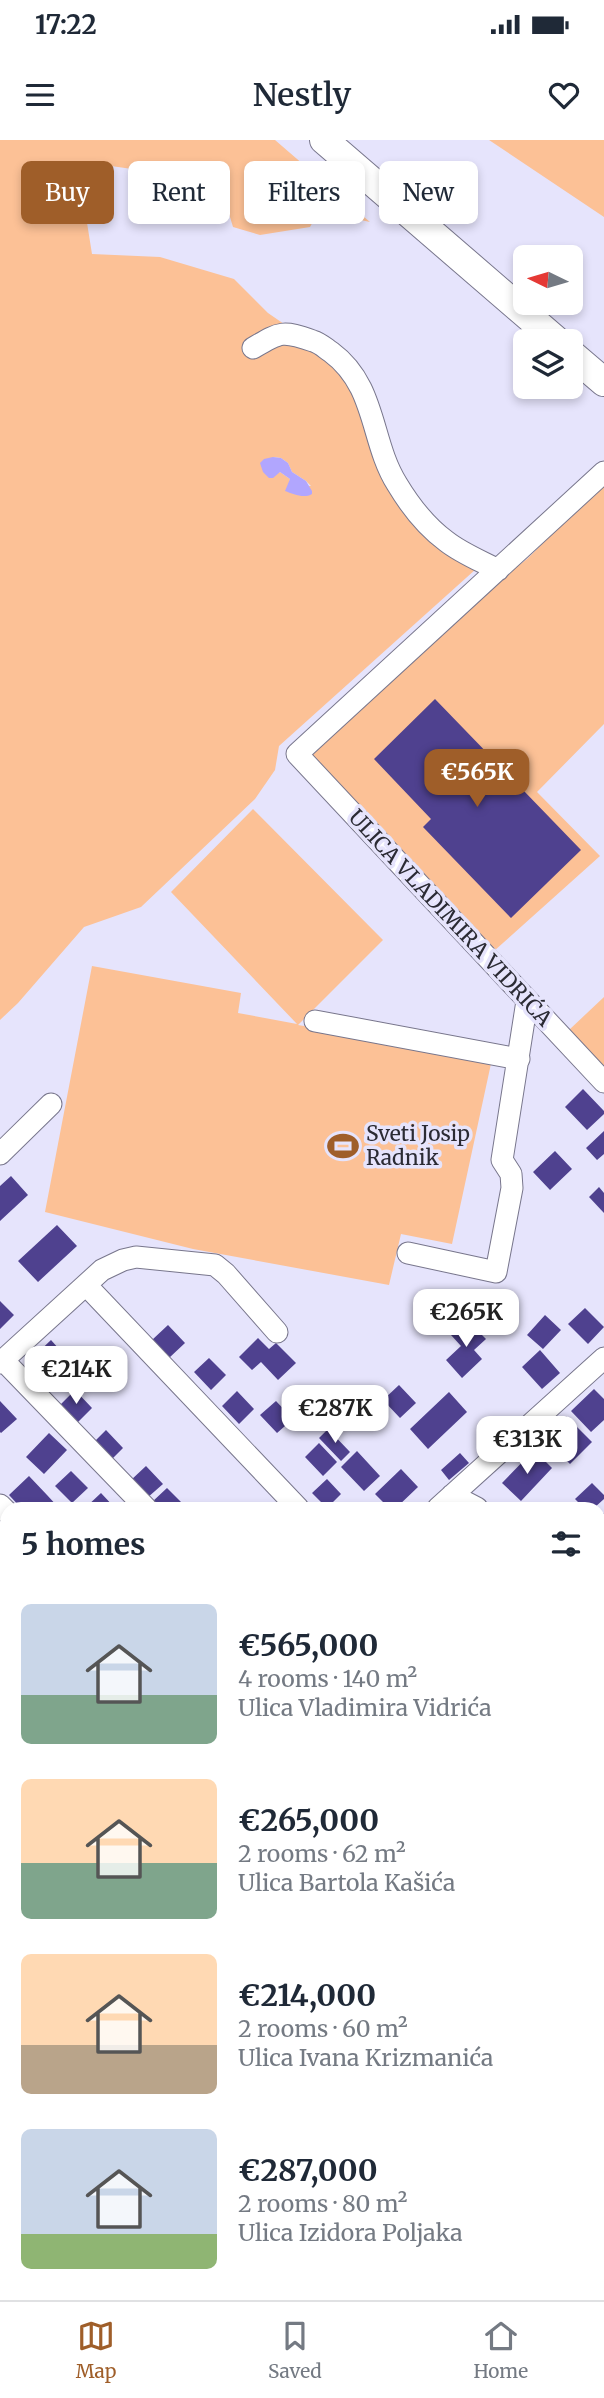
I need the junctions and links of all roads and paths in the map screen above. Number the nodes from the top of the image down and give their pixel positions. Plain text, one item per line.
1 (324, 140) edge
2 (542, 329) edge
3 (253, 348) dead end
4 (583, 364) edge
5 (604, 382) edge
6 (604, 472) edge
7 (498, 570) junction
8 (527, 1001) junction
9 (315, 1021) dead end
10 (519, 1059) junction
11 (604, 1082) edge
12 (51, 1104) dead end
13 (0, 1154) edge
14 (408, 1253) dead end
15 (86, 1285) junction
16 (277, 1332) dead end
17 (604, 1358) edge
18 (1, 1362) edge
19 (140, 1502) edge
20 (292, 1502) edge
21 (445, 1502) edge

1 - 2 main road
3 - 7 street
4 - 5 main road
6 - 7 street
7 - 8 street, ULICA VLADIMIRA VIDRIĆA
8 - 10 street
8 - 11 street, ULICA VLADIMIRA VIDRIĆA
9 - 10 street
10 - 14 street
12 - 13 street
15 - 16 street
15 - 18 street
15 - 20 street
17 - 21 street
18 - 19 street

